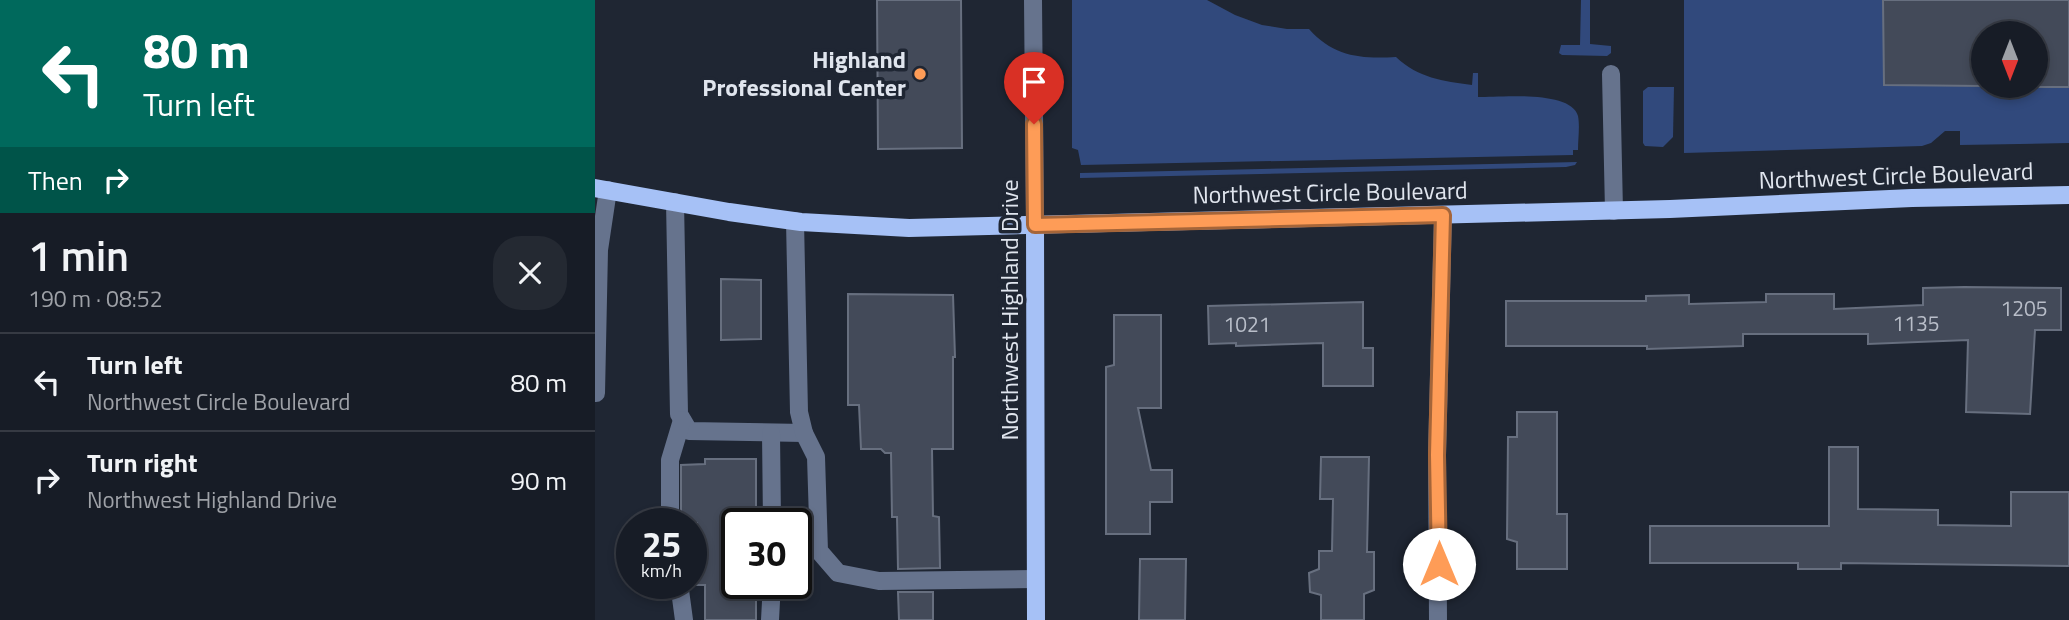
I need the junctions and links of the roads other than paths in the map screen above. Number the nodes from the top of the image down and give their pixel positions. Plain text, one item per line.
1 (1033, 0) edge
2 (1611, 74) dead end
3 (601, 189) edge
4 (2069, 195) edge
5 (675, 202) junction
6 (1614, 211) junction
7 (1443, 215) junction
8 (795, 221) junction
9 (1035, 225) junction
10 (596, 393) edge
11 (682, 420) junction
12 (771, 433) junction
13 (804, 433) junction
14 (670, 508) edge
15 (772, 508) edge
16 (1035, 579) junction
17 (681, 599) edge
18 (772, 599) edge
19 (684, 620) edge
20 (771, 620) edge
21 (1035, 620) edge
22 (1438, 620) edge

1 - 9 street, Northwest Highland Drive
2 - 6 street
3 - 5 main road, Northwest Circle Boulevard
3 - 10 street
4 - 6 main road, Northwest Circle Boulevard
5 - 8 main road, Northwest Circle Boulevard
5 - 11 street
6 - 7 main road, Northwest Circle Boulevard
7 - 9 main road, Northwest Circle Boulevard
7 - 22 street
8 - 9 main road, Northwest Circle Boulevard
8 - 13 street
9 - 16 main road, Northwest Highland Drive
11 - 12 street
11 - 14 street
12 - 13 street
12 - 15 street
13 - 16 street
16 - 21 main road, Northwest Highland Drive
17 - 19 street
18 - 20 street

